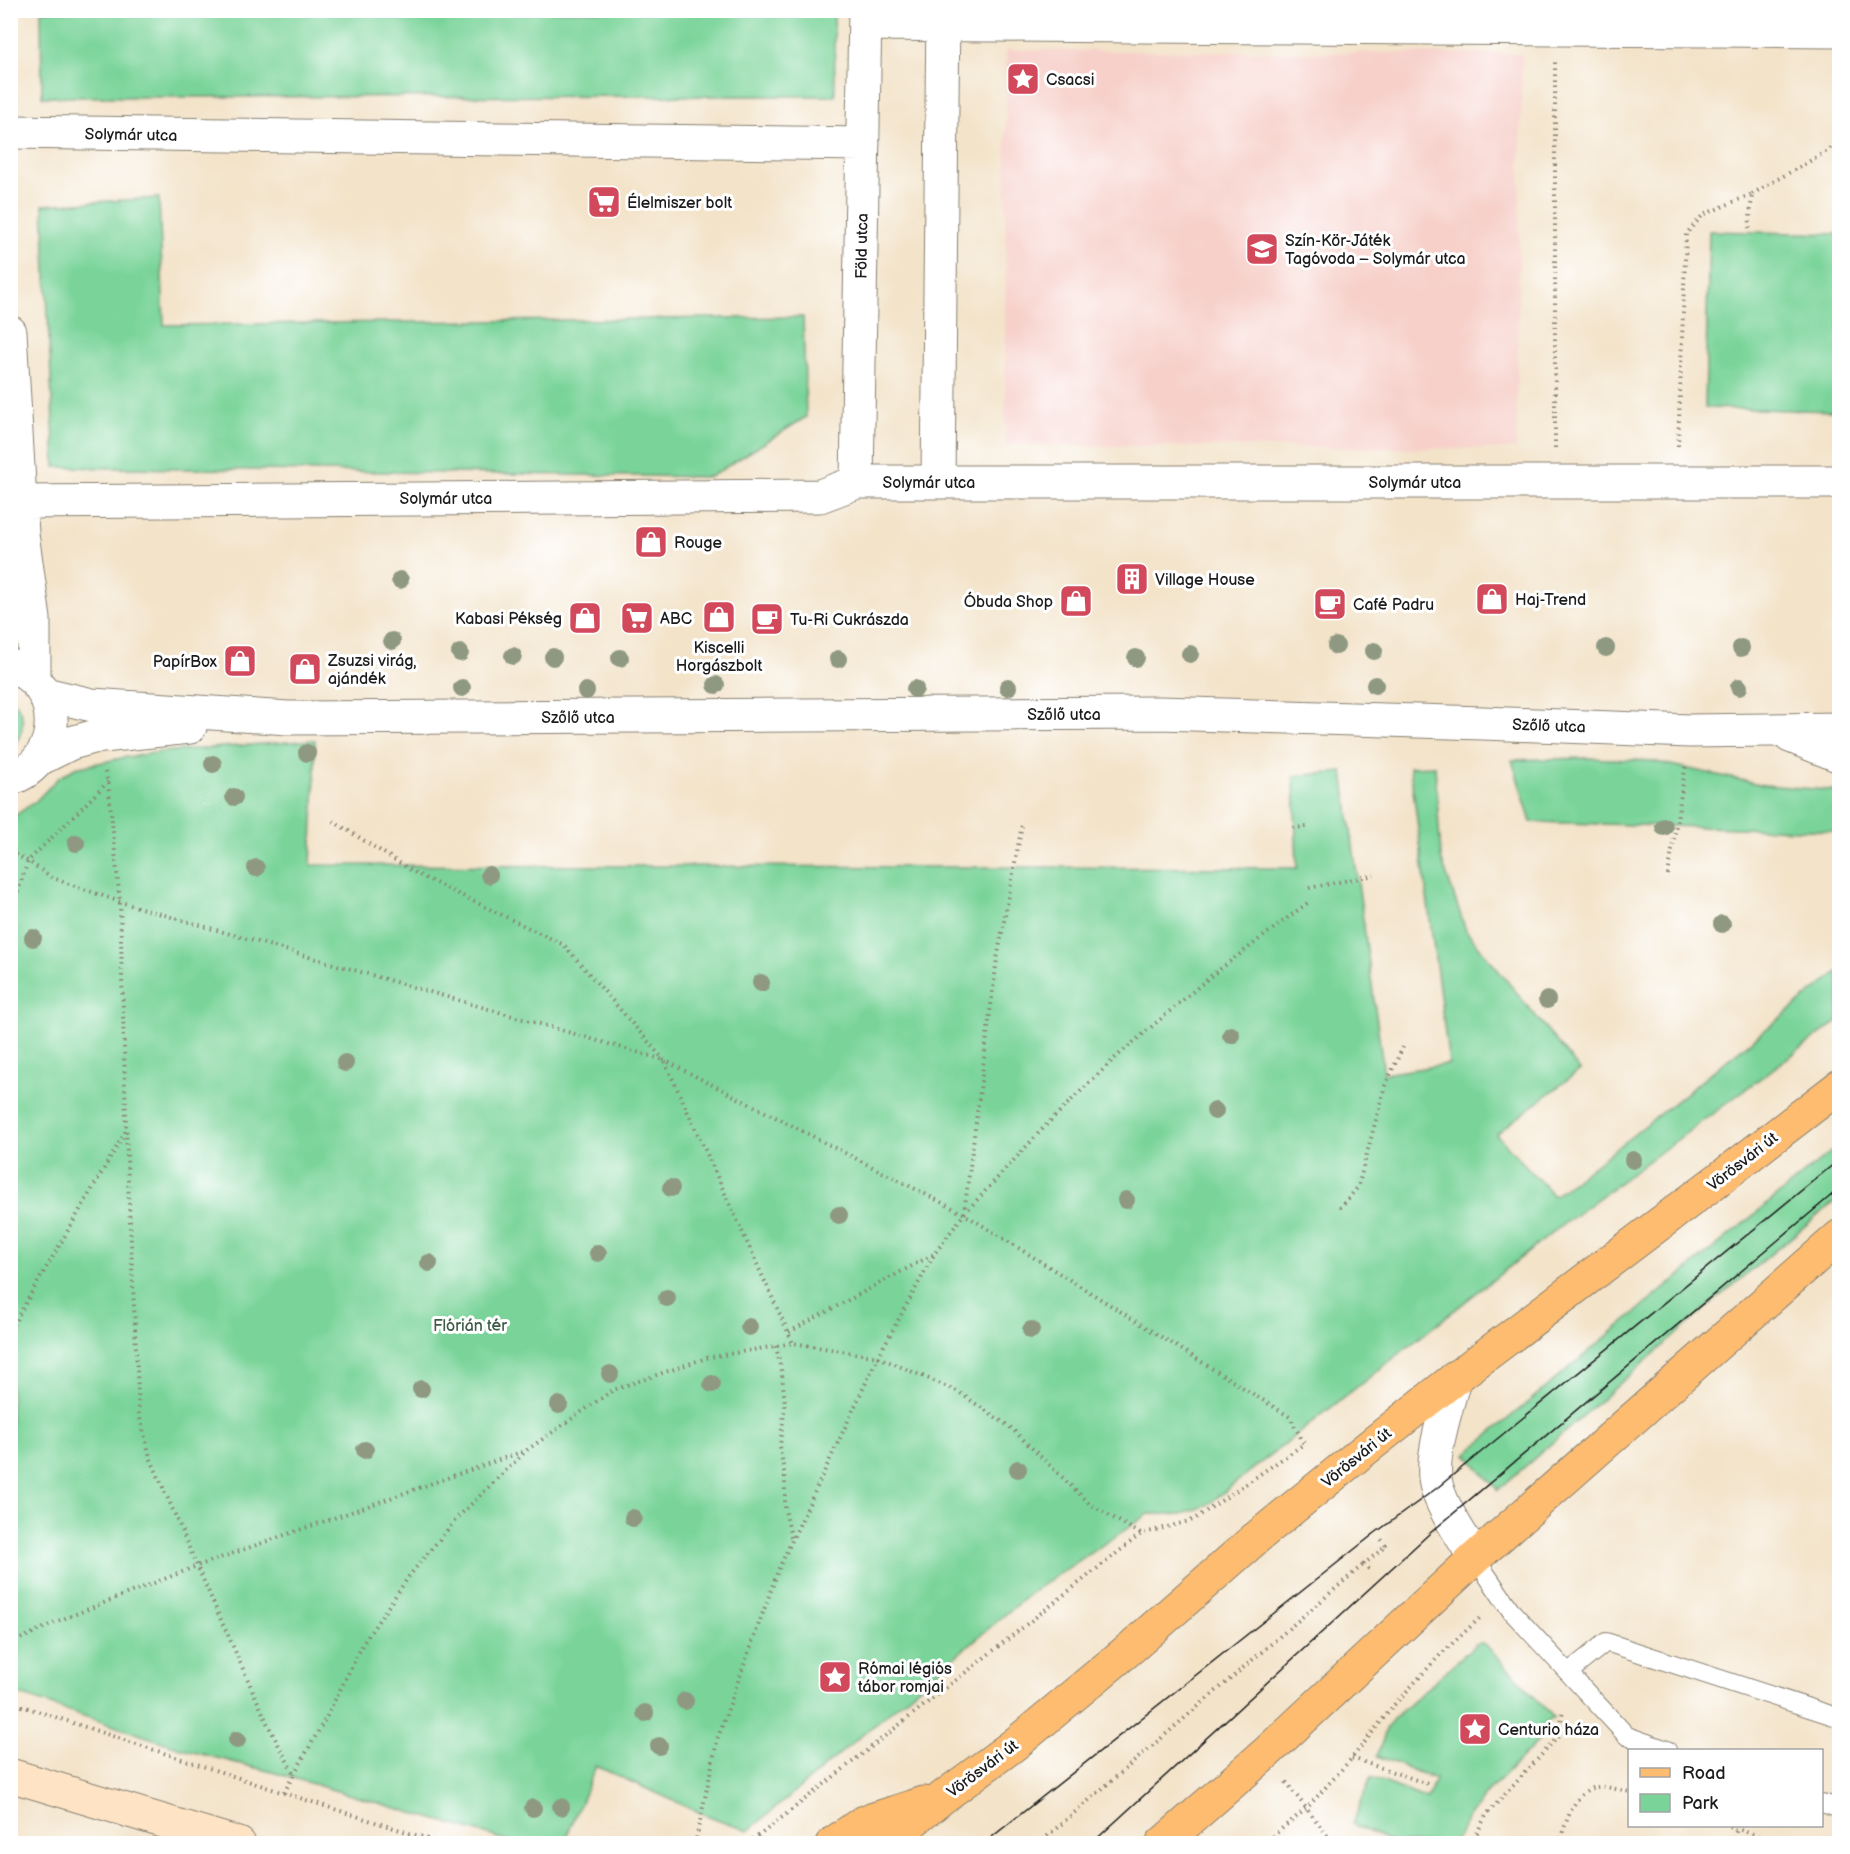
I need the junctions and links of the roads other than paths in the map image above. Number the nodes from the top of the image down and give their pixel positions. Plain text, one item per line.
1 (865, 17) edge
2 (943, 18) edge
3 (1839, 31) edge
4 (10, 132) edge
5 (863, 144) junction
6 (10, 332) edge
7 (857, 482) junction
8 (938, 482) junction
9 (1839, 482) edge
10 (21, 502) junction
11 (22, 534) junction
12 (10, 592) edge
13 (30, 680) edge
14 (288, 717) junction
15 (1839, 729) edge
16 (1777, 730) junction
17 (1839, 756) edge
18 (27, 769) edge
19 (10, 800) edge
20 (1839, 1086) edge
21 (1839, 1236) edge
22 (1454, 1379) junction
23 (1475, 1558) junction
24 (1569, 1672) junction
25 (1839, 1718) edge
26 (1663, 1749) edge
27 (10, 1774) edge
28 (943, 1797) junction
29 (1823, 1804) edge
30 (1839, 1809) edge
31 (239, 1844) edge
32 (832, 1844) edge
33 (885, 1844) edge
34 (912, 1844) edge
35 (1162, 1844) edge

1 - 2 street
1 - 5 street, Föld utca
2 - 3 street
2 - 8 street
4 - 5 street, Solymár utca
5 - 7 street, Föld utca
6 - 10 street
7 - 8 street, Solymár utca
7 - 10 street, Solymár utca
8 - 9 street, Solymár utca
10 - 11 street
11 - 12 street
11 - 13 street
13 - 14 street, Szőlő utca
13 - 18 street
14 - 16 street, Szőlő utca
14 - 18 street, Szőlő utca
15 - 16 street, Szőlő utca
16 - 17 street
18 - 19 street
20 - 22 main road, Vörösvári út
21 - 23 main road
22 - 23 street
22 - 28 main road, Vörösvári út
23 - 24 lane
23 - 35 main road
24 - 25 lane
24 - 26 lane
27 - 31 main road
28 - 32 main road
28 - 33 main road, Vörösvári út
28 - 34 main road
29 - 30 lane

